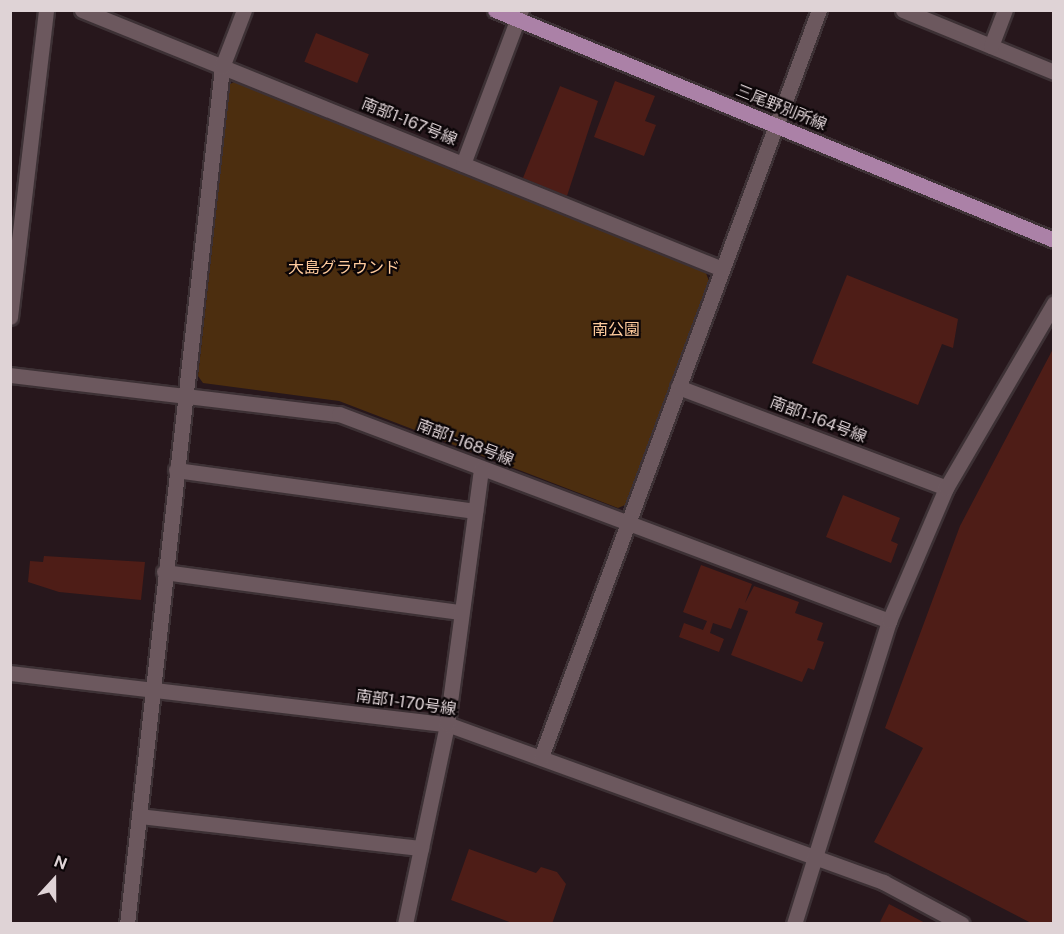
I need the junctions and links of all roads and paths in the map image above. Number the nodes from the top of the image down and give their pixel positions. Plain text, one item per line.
1 (46, 10) edge
2 (82, 10) edge
3 (244, 10) edge
4 (495, 10) edge
5 (819, 10) edge
6 (903, 10) edge
7 (1005, 10) edge
8 (519, 15) edge
9 (992, 46) junction
10 (222, 67) junction
11 (1053, 72) edge
12 (777, 125) junction
13 (463, 164) junction
14 (1053, 240) edge
15 (722, 269) junction
16 (1053, 303) edge
17 (10, 317) edge
18 (10, 375) edge
19 (678, 387) junction
20 (183, 393) junction
21 (481, 469) junction
22 (176, 470) junction
23 (946, 488) junction
24 (475, 511) junction
25 (628, 524) junction
26 (164, 572) junction
27 (460, 612) junction
28 (890, 621) junction
29 (10, 673) edge
30 (152, 689) junction
31 (447, 724) junction
32 (541, 757) junction
33 (139, 816) junction
34 (421, 848) junction
35 (813, 856) junction
36 (127, 924) edge
37 (405, 924) edge
38 (794, 924) edge
39 (962, 924) edge

1 - 17 street
2 - 10 street, 南部1-167号線
3 - 10 street
4 - 8 main road, 三尾野別所線
5 - 12 street
6 - 9 street
7 - 9 street
8 - 12 main road, 三尾野別所線
8 - 13 street
9 - 11 street
10 - 13 street, 南部1-167号線
10 - 20 street
12 - 14 main road, 三尾野別所線
12 - 15 street
13 - 15 street, 南部1-167号線
15 - 19 street
16 - 23 street
18 - 20 street, 南部1-168号線
19 - 23 street, 南部1-164号線
19 - 25 street
20 - 21 street, 南部1-168号線
20 - 22 street
21 - 24 street
21 - 25 street, 南部1-168号線
22 - 24 street
22 - 26 street
23 - 28 street
24 - 27 street
25 - 28 street, 南部1-168号線
25 - 32 street
26 - 27 street
26 - 30 street
27 - 31 street
28 - 35 street
29 - 30 street, 南部1-170号線
30 - 31 street, 南部1-170号線
30 - 33 street
31 - 32 street, 南部1-170号線
31 - 34 street
32 - 35 street, 南部1-170号線
33 - 34 street
33 - 36 street
34 - 37 street
35 - 38 street
35 - 39 street, 南部1-170号線

